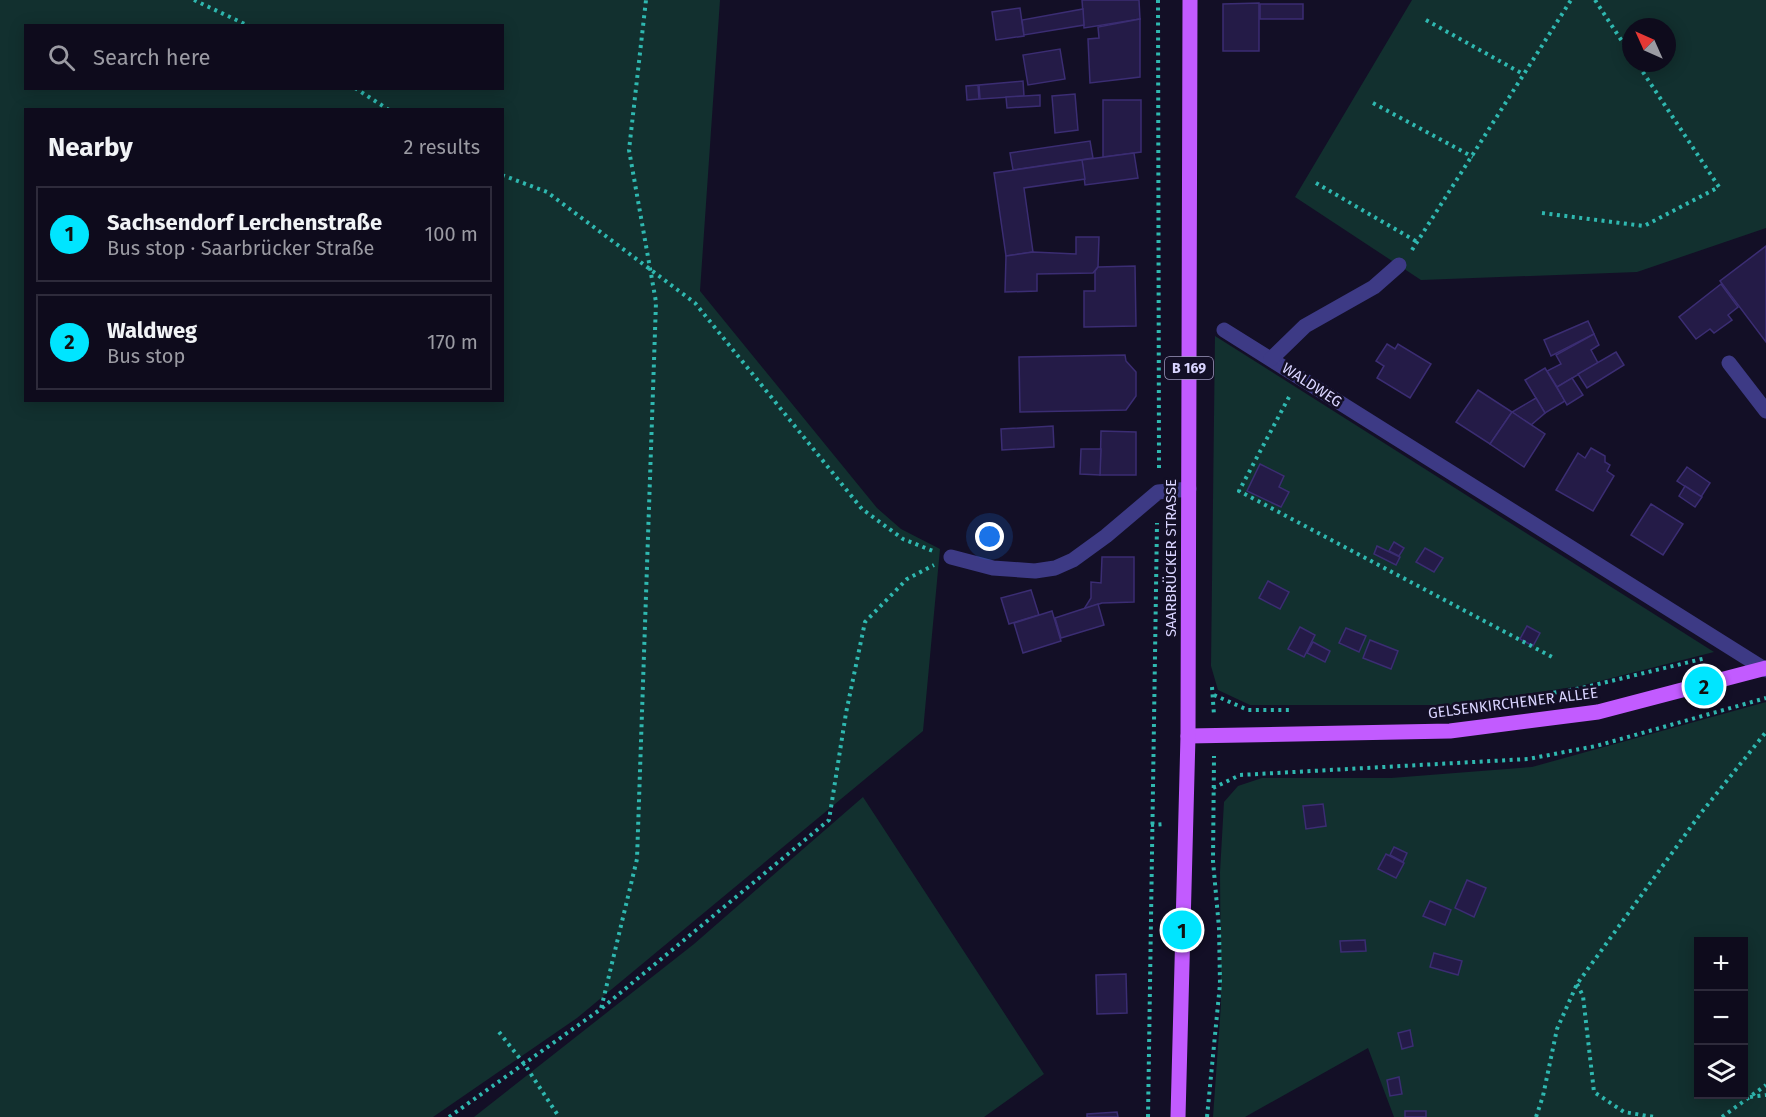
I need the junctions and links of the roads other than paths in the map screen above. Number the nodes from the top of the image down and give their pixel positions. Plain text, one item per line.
1 (1190, 0) edge
2 (1399, 265) road end
3 (1224, 330) dead end
4 (1271, 358) junction
5 (1729, 363) dead end
6 (1766, 411) edge
7 (1189, 489) junction
8 (951, 557) road end
9 (1765, 669) edge
10 (1188, 736) junction
11 (1178, 1117) edge

1 - 7 main road, SAARBRÜCKER STRASSE / B 169
2 - 4 street
3 - 4 street, WALDWEG
4 - 9 street, WALDWEG
5 - 6 street
7 - 8 street
7 - 10 main road, SAARBRÜCKER STRASSE / B 169
9 - 10 main road, GELSENKIRCHENER ALLEE
10 - 11 main road, SAARBRÜCKER STRASSE / B 169

